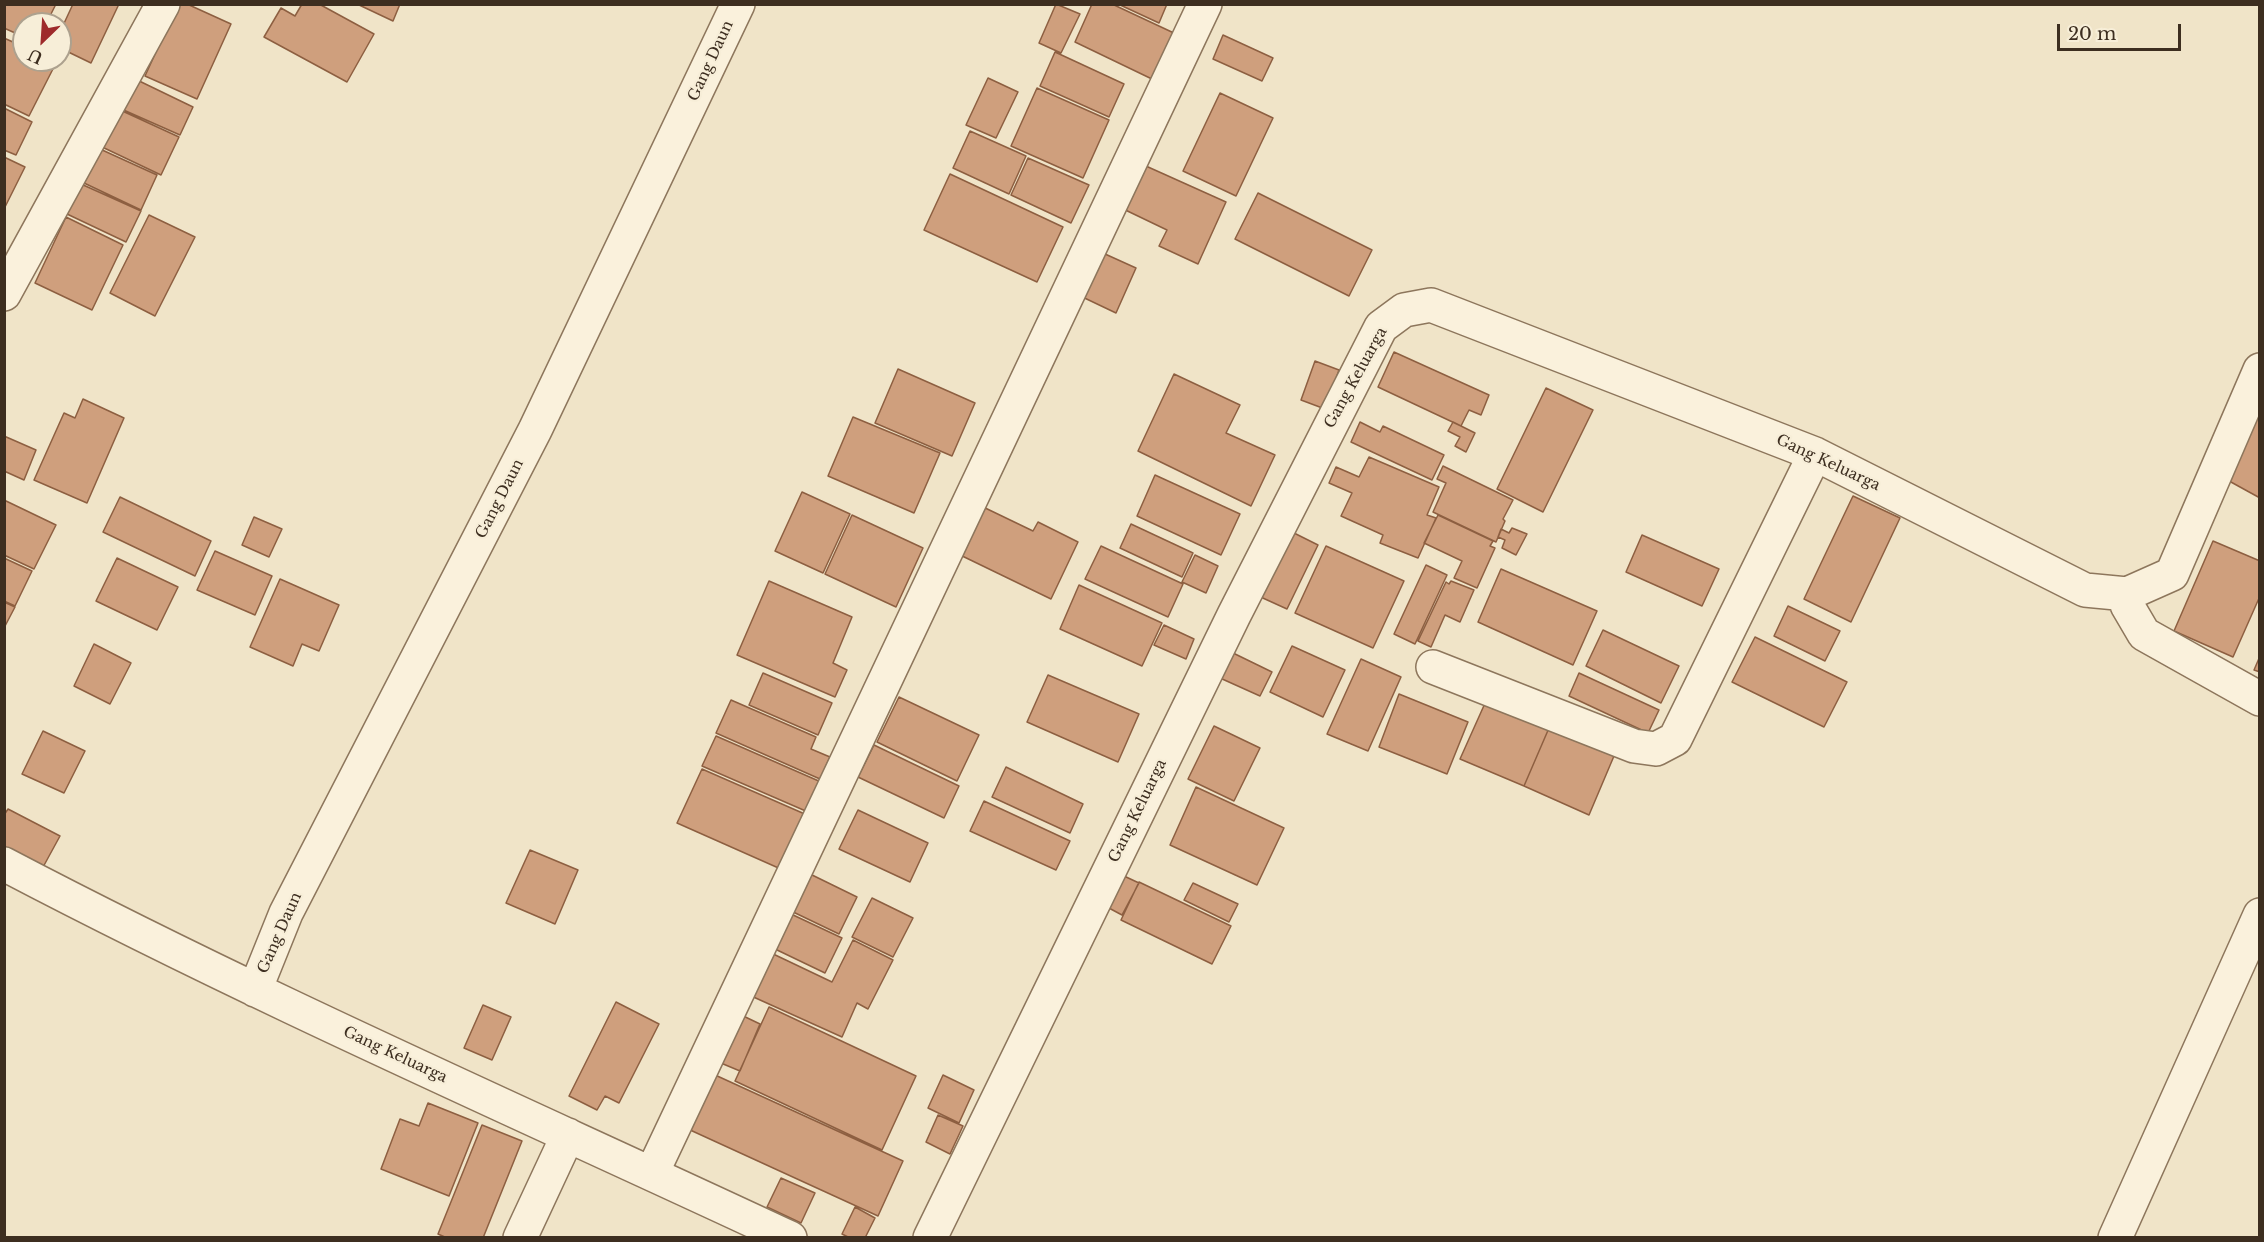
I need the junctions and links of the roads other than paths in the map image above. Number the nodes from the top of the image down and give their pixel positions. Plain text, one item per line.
1 (163, 4) edge
2 (738, 4) edge
3 (1205, 4) edge
4 (4, 294) edge
5 (2259, 370) edge
6 (1815, 454) junction
7 (2127, 594) junction
8 (1433, 667) dead end
9 (2259, 699) edge
10 (4, 864) edge
11 (2259, 915) edge
12 (255, 990) junction
13 (568, 1135) junction
14 (652, 1173) junction
15 (520, 1238) edge
16 (790, 1238) edge
17 (930, 1238) edge
18 (2115, 1238) edge

1 - 4 street
2 - 12 street, Gang Daun
3 - 14 street
5 - 7 street, Gang Keluarga
6 - 7 street, Gang Keluarga
6 - 8 street
6 - 17 street, Gang Keluarga
7 - 9 street
10 - 12 street, Gang Keluarga
11 - 18 street
12 - 13 street, Gang Keluarga
13 - 14 street, Gang Keluarga
13 - 15 street
14 - 16 street, Gang Keluarga

